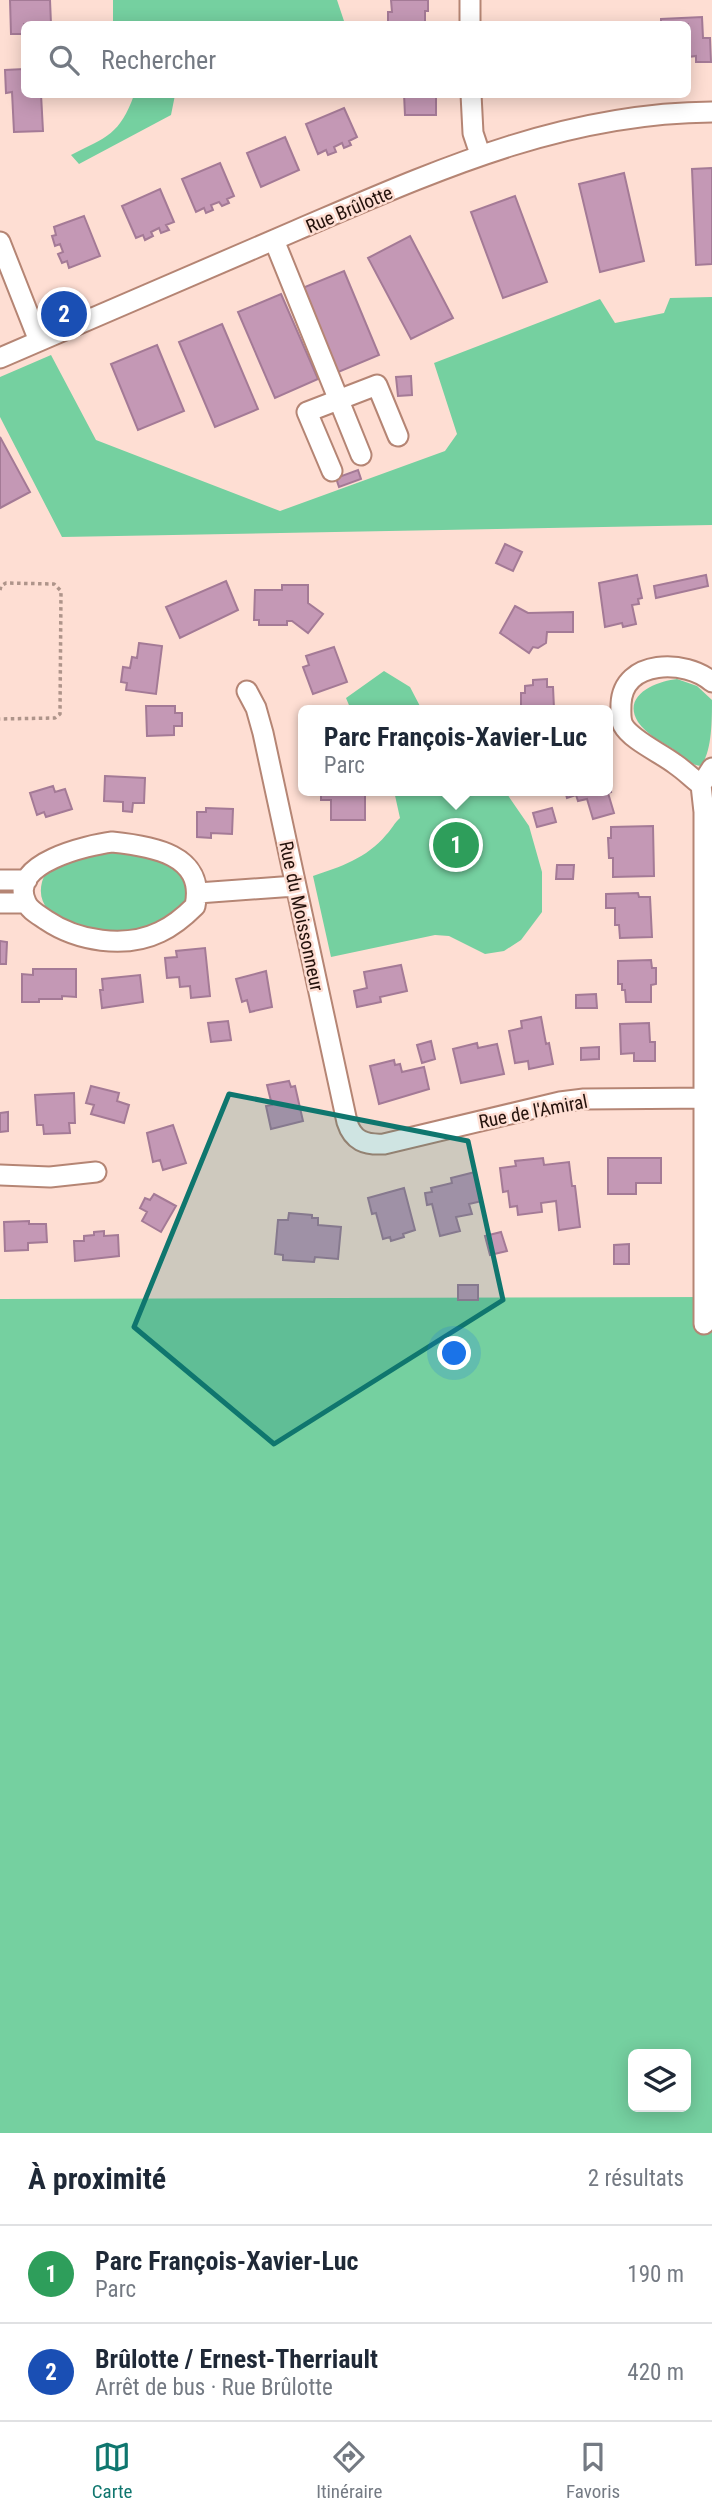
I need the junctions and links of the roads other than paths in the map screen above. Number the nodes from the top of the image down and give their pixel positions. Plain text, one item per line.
1 (470, 0) edge
2 (470, 21) edge
3 (471, 98) edge
4 (712, 112) edge
5 (480, 154) junction
6 (274, 240) junction
7 (0, 242) edge
8 (39, 341) junction
9 (0, 358) edge
10 (340, 399) junction
11 (398, 436) dead end
12 (361, 455) dead end
13 (332, 471) dead end
14 (712, 682) edge
15 (247, 691) dead end
16 (712, 768) edge
17 (701, 785) junction
18 (0, 880) edge
19 (27, 880) junction
20 (295, 887) junction
21 (198, 893) junction
22 (0, 903) edge
23 (26, 903) junction
24 (708, 1097) edge
25 (358, 1140) joint
26 (96, 1172) dead end
27 (0, 1175) edge
28 (704, 1324) dead end

1 - 2 street
3 - 5 street
4 - 5 street, Rue Brûlotte
5 - 6 street, Rue Brûlotte
6 - 8 street, Rue Brûlotte
6 - 10 street
7 - 8 street
8 - 9 street, Rue Brûlotte
10 - 11 street
10 - 12 street
10 - 13 street
14 - 17 street
15 - 20 street, Rue du Moissonneur
16 - 17 street
17 - 24 street
18 - 19 street
19 - 21 street
19 - 23 street
20 - 21 street
20 - 25 street, Rue du Moissonneur
21 - 23 street
22 - 23 street
24 - 25 street, Rue de l'Amiral
24 - 28 street
26 - 27 street

